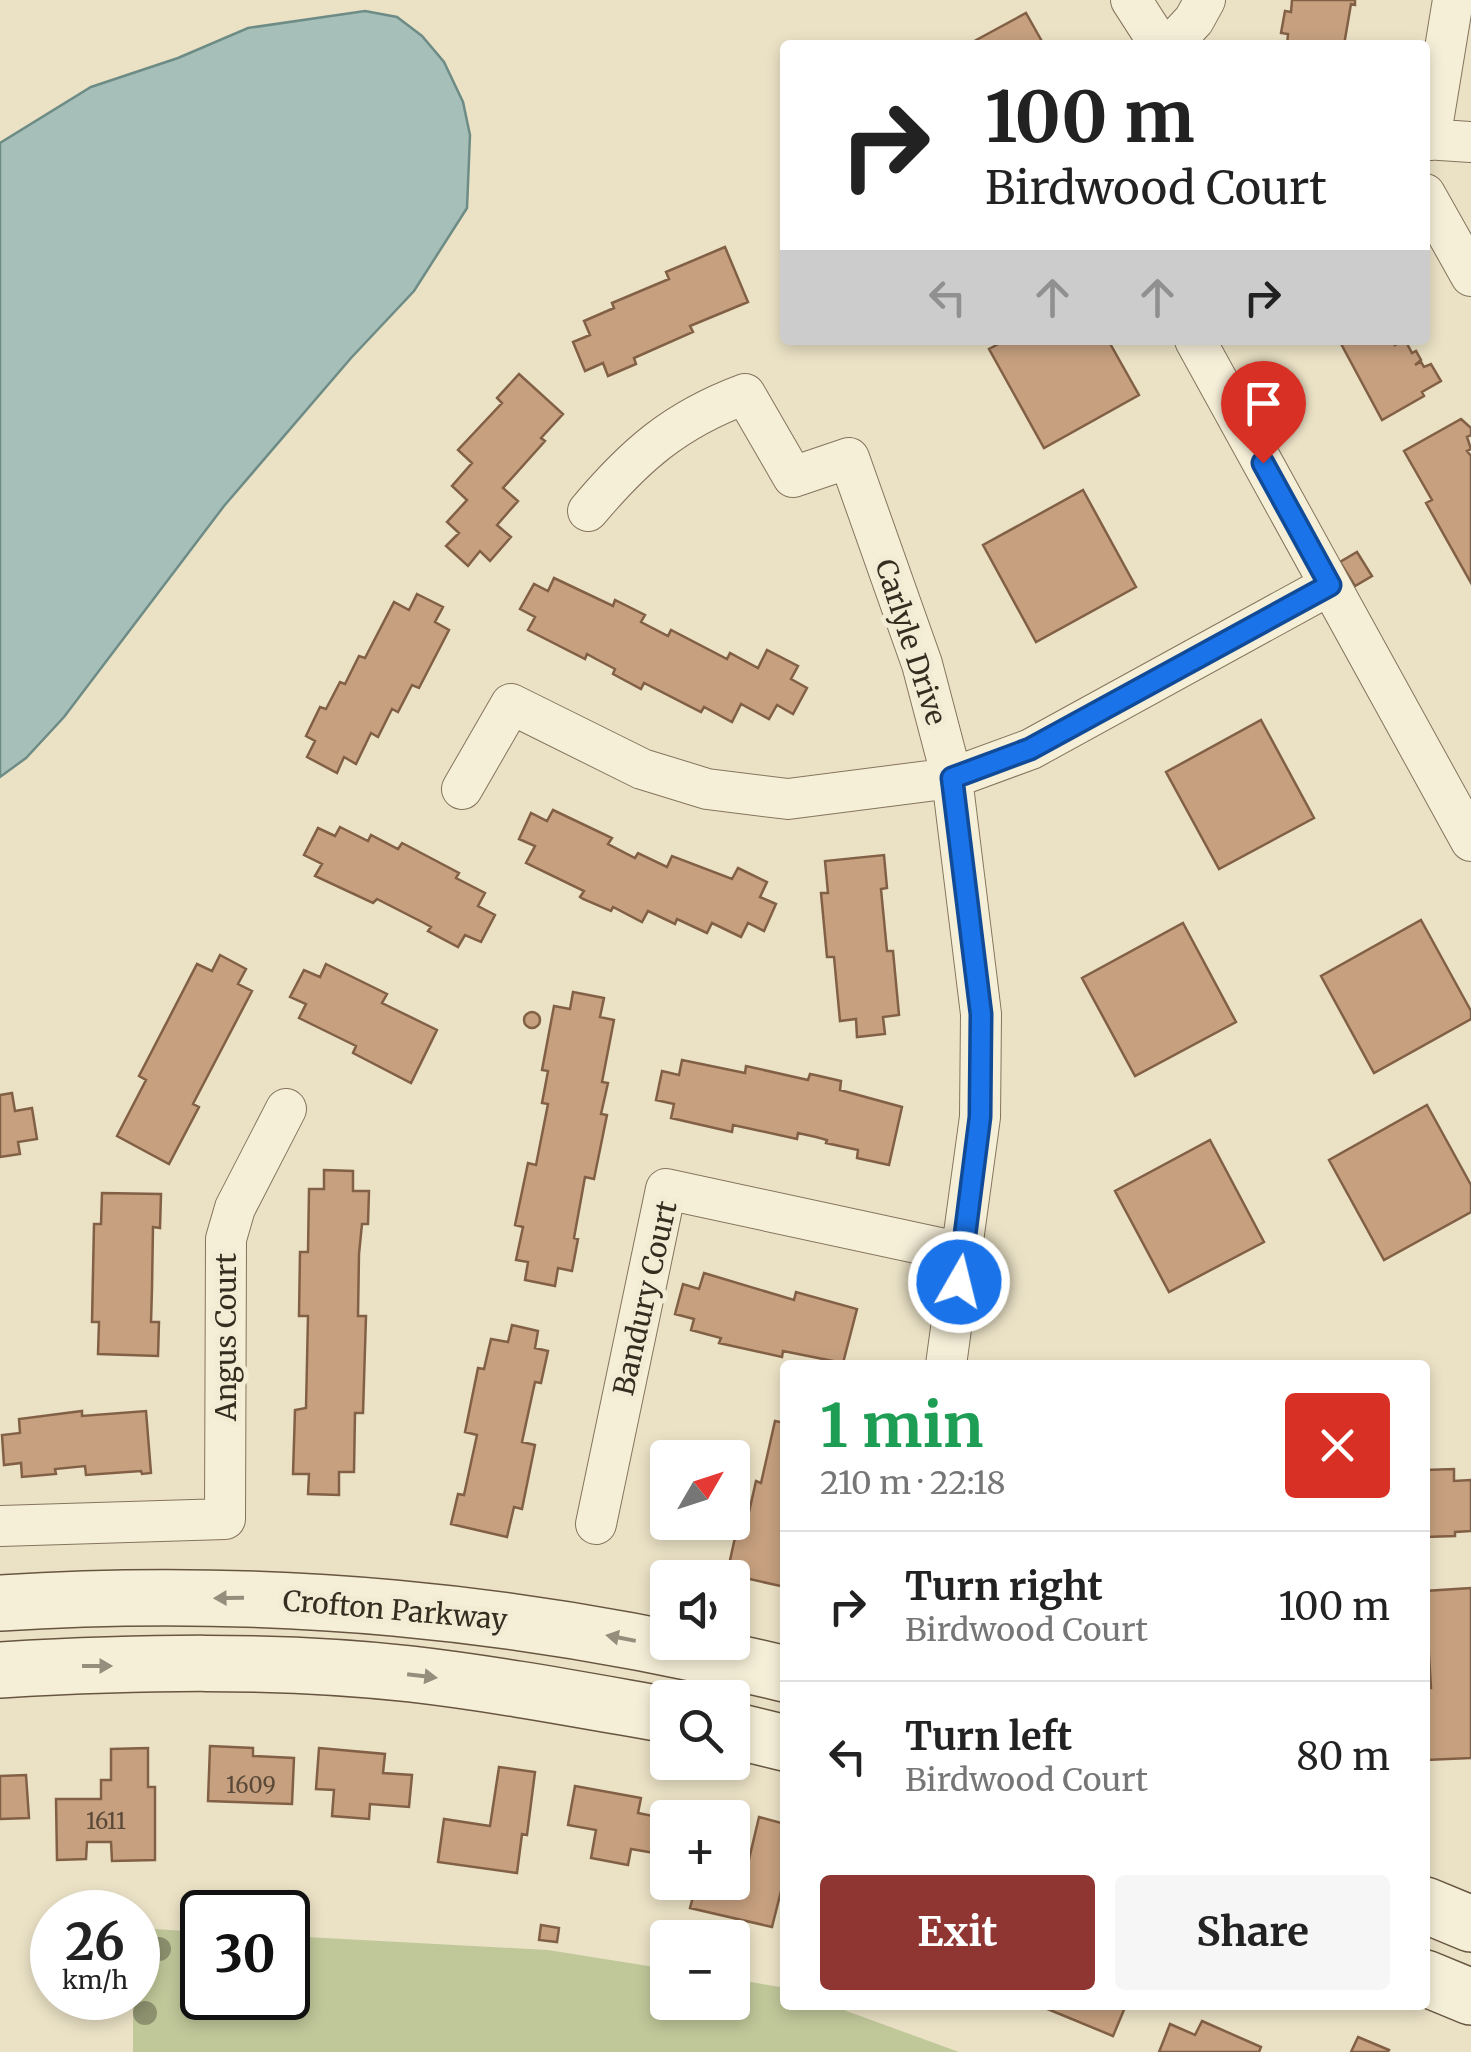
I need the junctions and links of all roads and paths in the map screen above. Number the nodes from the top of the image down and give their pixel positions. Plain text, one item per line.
1 (1131, 0) edge
2 (1205, 0) edge
3 (1453, 0) edge
4 (1157, 40) edge
5 (1175, 40) edge
6 (1430, 129) edge
7 (1430, 140) edge
8 (1471, 142) edge
9 (1430, 203) edge
10 (1471, 276) edge
11 (1198, 345) edge
12 (588, 511) dead end
13 (1330, 585) junction
14 (952, 778) junction
15 (462, 788) dead end
16 (1471, 841) edge
17 (286, 1109) dead end
18 (963, 1253) junction
19 (947, 1360) edge
20 (596, 1524) dead end
21 (0, 1526) edge
22 (0, 1603) edge
23 (0, 1670) edge
24 (780, 1673) edge
25 (650, 1712) edge
26 (750, 1734) edge
27 (780, 1742) edge
28 (1430, 1908) edge
29 (1471, 1924) edge
30 (1430, 1980) edge
31 (1471, 1997) edge

1 - 4 street
2 - 5 street
3 - 6 street
7 - 8 street
9 - 10 street
11 - 13 street
12 - 14 street, Carlyle Drive
13 - 14 street
13 - 16 street
14 - 15 street
14 - 18 street, Carlyle Drive
17 - 21 street, Angus Court
18 - 19 street, Carlyle Drive
18 - 20 street, Bandury Court
24 -> 22 street, Crofton Parkway
23 -> 25 street
26 - 27 street
28 - 29 street
30 - 31 street

